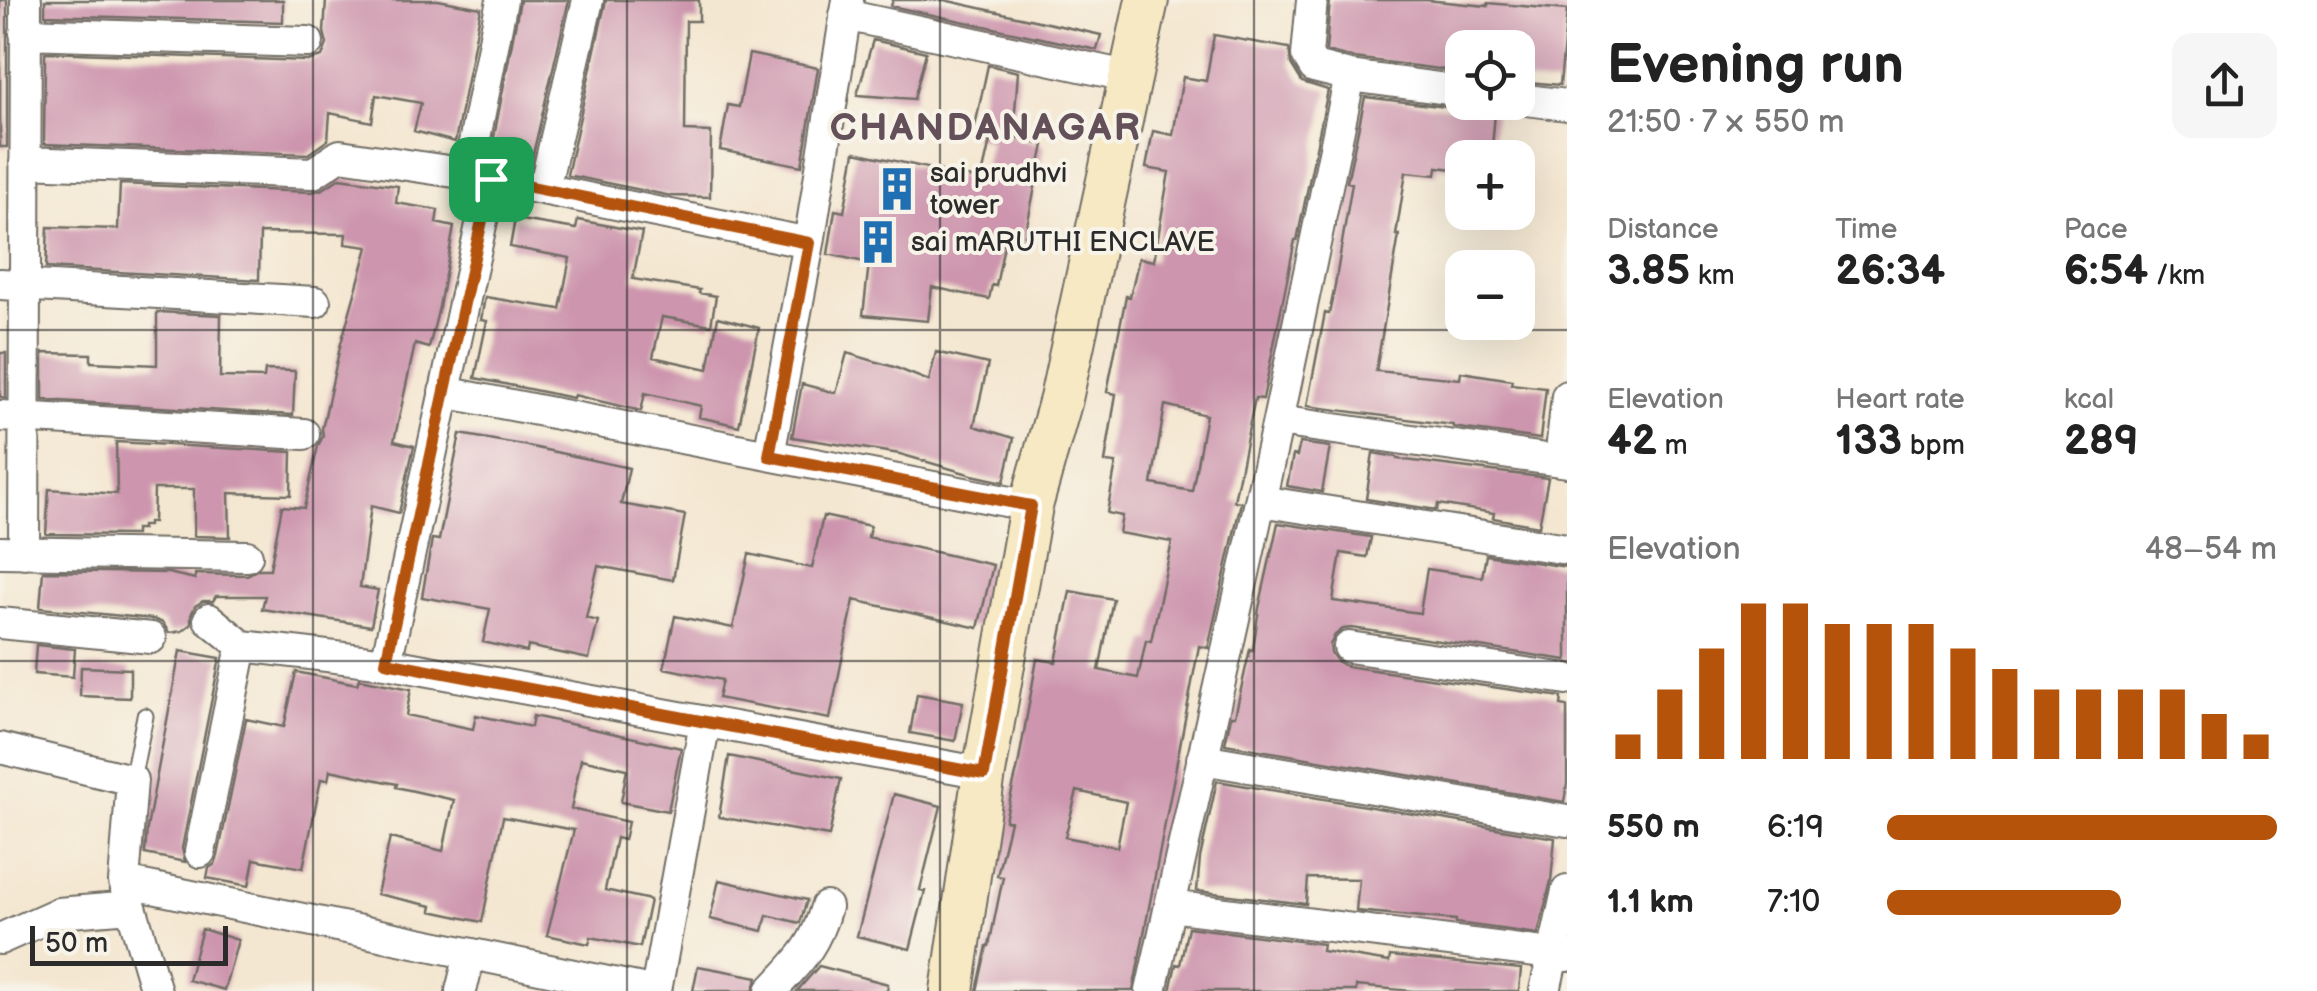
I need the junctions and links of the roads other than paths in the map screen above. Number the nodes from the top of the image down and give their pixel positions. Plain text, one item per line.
1 (26, 0) edge
2 (502, 0) edge
3 (588, 0) edge
4 (1147, 0) edge
5 (1312, 0) edge
6 (846, 8) edge
7 (26, 33) junction
8 (308, 42) dead end
9 (1350, 76) junction
10 (1130, 77) junction
11 (1445, 89) edge
12 (13, 100) edge
13 (1535, 100) edge
14 (1567, 105) edge
15 (25, 162) junction
16 (480, 176) junction
17 (544, 189) junction
18 (12, 210) edge
19 (809, 243) junction
20 (12, 284) edge
21 (315, 302) dead end
22 (444, 392) junction
23 (1567, 396) edge
24 (12, 417) edge
25 (1278, 421) junction
26 (304, 434) dead end
27 (769, 456) junction
28 (1563, 462) edge
29 (1260, 500) junction
30 (1031, 506) junction
31 (1567, 549) edge
32 (12, 552) edge
33 (247, 556) dead end
34 (210, 619) dead end
35 (0, 622) edge
36 (152, 638) dead end
37 (242, 646) junction
38 (1349, 647) dead end
39 (386, 662) junction
40 (1567, 679) edge
41 (145, 716) dead end
42 (705, 722) junction
43 (0, 748) edge
44 (1202, 759) junction
45 (984, 774) junction
46 (132, 780) junction
47 (1567, 822) edge
48 (200, 852) dead end
49 (1567, 891) edge
50 (128, 894) junction
51 (1170, 906) junction
52 (826, 907) dead end
53 (0, 939) edge
54 (470, 954) junction
55 (1561, 955) edge
56 (156, 991) edge
57 (461, 991) edge
58 (654, 991) edge
59 (771, 991) edge
60 (952, 991) edge
61 (1150, 991) edge
62 (1544, 991) edge

1 - 7 street
2 - 16 street
3 - 17 street
4 - 10 street
5 - 9 street
6 - 10 street
6 - 19 street
7 - 8 street
7 - 12 street
9 - 11 street
9 - 25 street
10 - 30 street
12 - 15 street
13 - 14 street
15 - 16 street
15 - 18 street
16 - 17 street
16 - 22 street
17 - 19 street
18 - 20 street
19 - 27 street
20 - 21 street
20 - 24 street
22 - 27 street
22 - 39 street
23 - 28 street
24 - 26 street
24 - 32 street
25 - 28 street
25 - 29 street
27 - 30 street
29 - 31 street
29 - 44 street
30 - 45 street
32 - 33 street
34 - 37 street
35 - 36 street
37 - 39 street
37 - 48 street
38 - 40 street
39 - 42 street
41 - 46 lane
42 - 45 street
42 - 58 street
43 - 46 street
44 - 47 street
44 - 51 street
45 - 60 street
46 - 50 street
49 - 55 street
50 - 53 street
50 - 54 street
50 - 56 street
51 - 55 street
51 - 61 street
52 - 59 street
54 - 57 street
54 - 58 street
55 - 62 street

